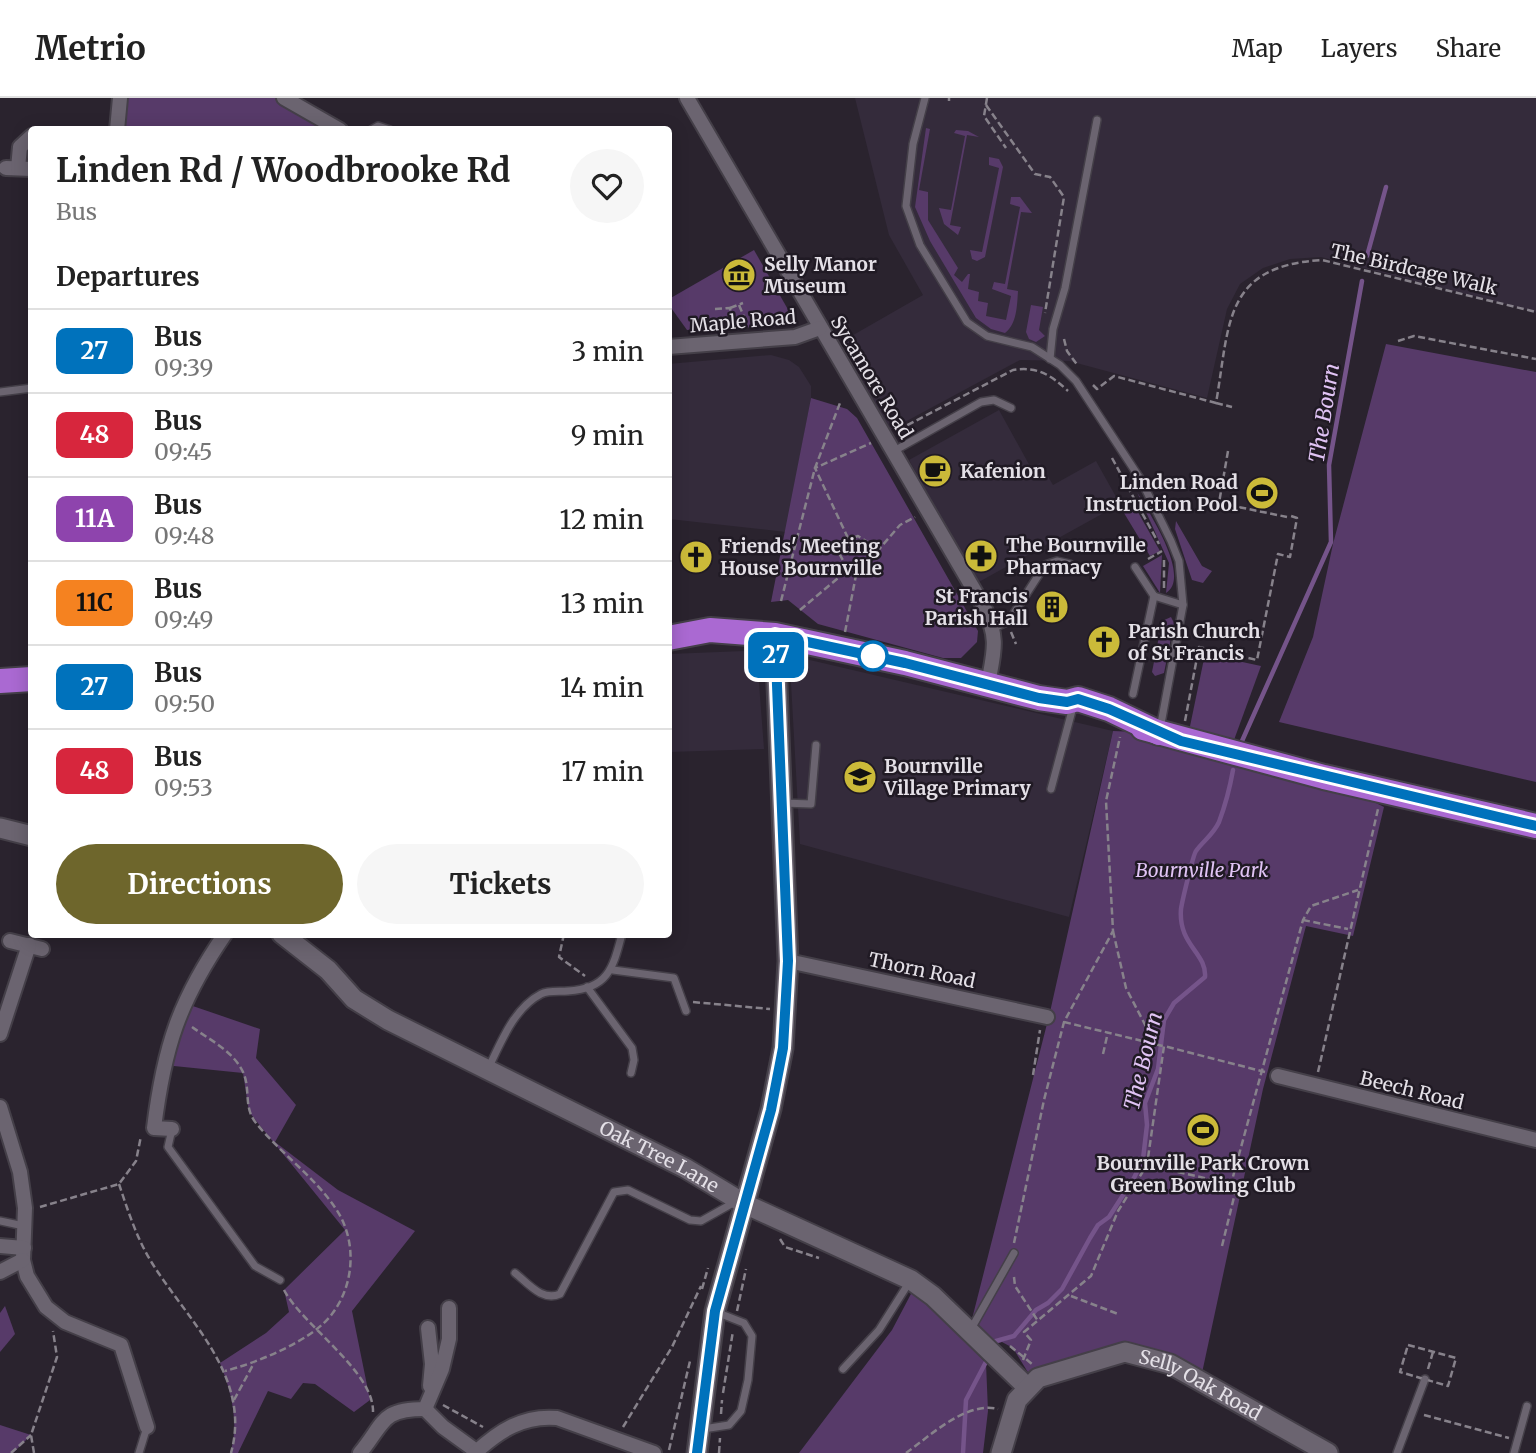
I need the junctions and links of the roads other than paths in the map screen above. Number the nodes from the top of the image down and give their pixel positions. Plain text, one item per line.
1 (120, 98) edge
2 (285, 98) edge
3 (687, 98) edge
4 (925, 98) edge
5 (1097, 120) dead end
6 (117, 126) edge
7 (333, 126) edge
8 (28, 140) edge
9 (19, 168) edge
10 (820, 328) junction
11 (672, 347) edge
12 (1050, 359) junction
13 (28, 388) edge
14 (0, 392) edge
15 (1010, 408) dead end
16 (894, 450) junction
17 (1070, 564) dead end
18 (1135, 567) dead end
19 (1154, 596) junction
20 (1183, 605) junction
21 (994, 628) junction
22 (775, 635) junction
23 (672, 638) edge
24 (28, 679) edge
25 (0, 681) edge
26 (988, 684) junction
27 (1133, 694) dead end
28 (1070, 705) junction
29 (1170, 737) junction
30 (816, 746) dead end
31 (1051, 789) dead end
32 (782, 803) junction
33 (1536, 826) edge
34 (0, 828) edge
35 (28, 835) edge
36 (222, 938) edge
37 (287, 938) edge
38 (621, 938) edge
39 (10, 941) dead end
40 (788, 961) junction
41 (613, 970) junction
42 (587, 987) junction
43 (686, 1011) dead end
44 (1044, 1017) road end
45 (0, 1034) edge
46 (488, 1069) junction
47 (631, 1073) dead end
48 (1278, 1076) road end
49 (0, 1107) edge
50 (172, 1129) joint
51 (1536, 1140) edge
52 (742, 1202) junction
53 (0, 1221) edge
54 (24, 1226) junction
55 (0, 1246) edge
56 (24, 1254) junction
57 (1012, 1255) road end
58 (0, 1272) edge
59 (515, 1273) dead end
60 (280, 1280) road end
61 (911, 1280) junction
62 (449, 1308) dead end
63 (715, 1311) junction
64 (428, 1328) dead end
65 (969, 1331) junction
66 (842, 1369) dead end
67 (1425, 1379) road end
68 (1028, 1388) junction
69 (429, 1395) junction
70 (1527, 1406) dead end
71 (425, 1409) junction
72 (147, 1427) joint
73 (700, 1429) junction
74 (476, 1452) edge
75 (139, 1453) edge
76 (360, 1453) edge
77 (654, 1453) edge
78 (697, 1453) edge
79 (1001, 1453) edge
80 (1328, 1453) edge
81 (1397, 1453) edge
82 (1514, 1453) edge

1 - 6 street
2 - 7 street
3 - 10 street, Sycamore Road
4 - 12 lane
5 - 12 lane
8 - 9 street
10 - 11 street, Maple Road
10 - 16 street, Sycamore Road
12 - 20 lane
13 - 14 lane
15 - 16 lane
16 - 21 street, Sycamore Road
17 - 21 lane
18 - 19 lane
19 - 20 lane
19 - 27 lane
20 - 29 lane
21 - 26 street
22 - 23 highway
22 - 26 highway
22 - 32 street
24 - 25 highway
26 - 28 highway
28 - 29 highway
28 - 31 lane
29 - 33 highway
30 - 32 lane
32 - 40 street
34 - 35 street
36 - 50 street
37 - 46 street, Oak Tree Lane
38 - 41 lane
39 - 45 street
40 - 44 street, Thorn Road
40 - 52 street
41 - 42 lane
41 - 43 lane
42 - 46 lane
42 - 47 lane
46 - 52 street, Oak Tree Lane
48 - 51 street, Beech Road
49 - 54 street
50 - 60 lane
52 - 59 lane
52 - 61 street, Oak Tree Lane
52 - 63 street
53 - 54 lane
54 - 56 street
55 - 56 street
56 - 58 street
56 - 72 street
57 - 65 lane
61 - 65 street, Oak Tree Lane
61 - 66 lane
62 - 69 street
63 - 73 street
63 - 73 lane
64 - 69 street
65 - 68 street, Oak Tree Lane
67 - 81 lane
68 - 79 street
68 - 80 street, Selly Oak Road
69 - 71 street
70 - 82 lane
71 - 74 street
71 - 76 street
72 - 75 lane
73 - 78 street
74 - 77 street

